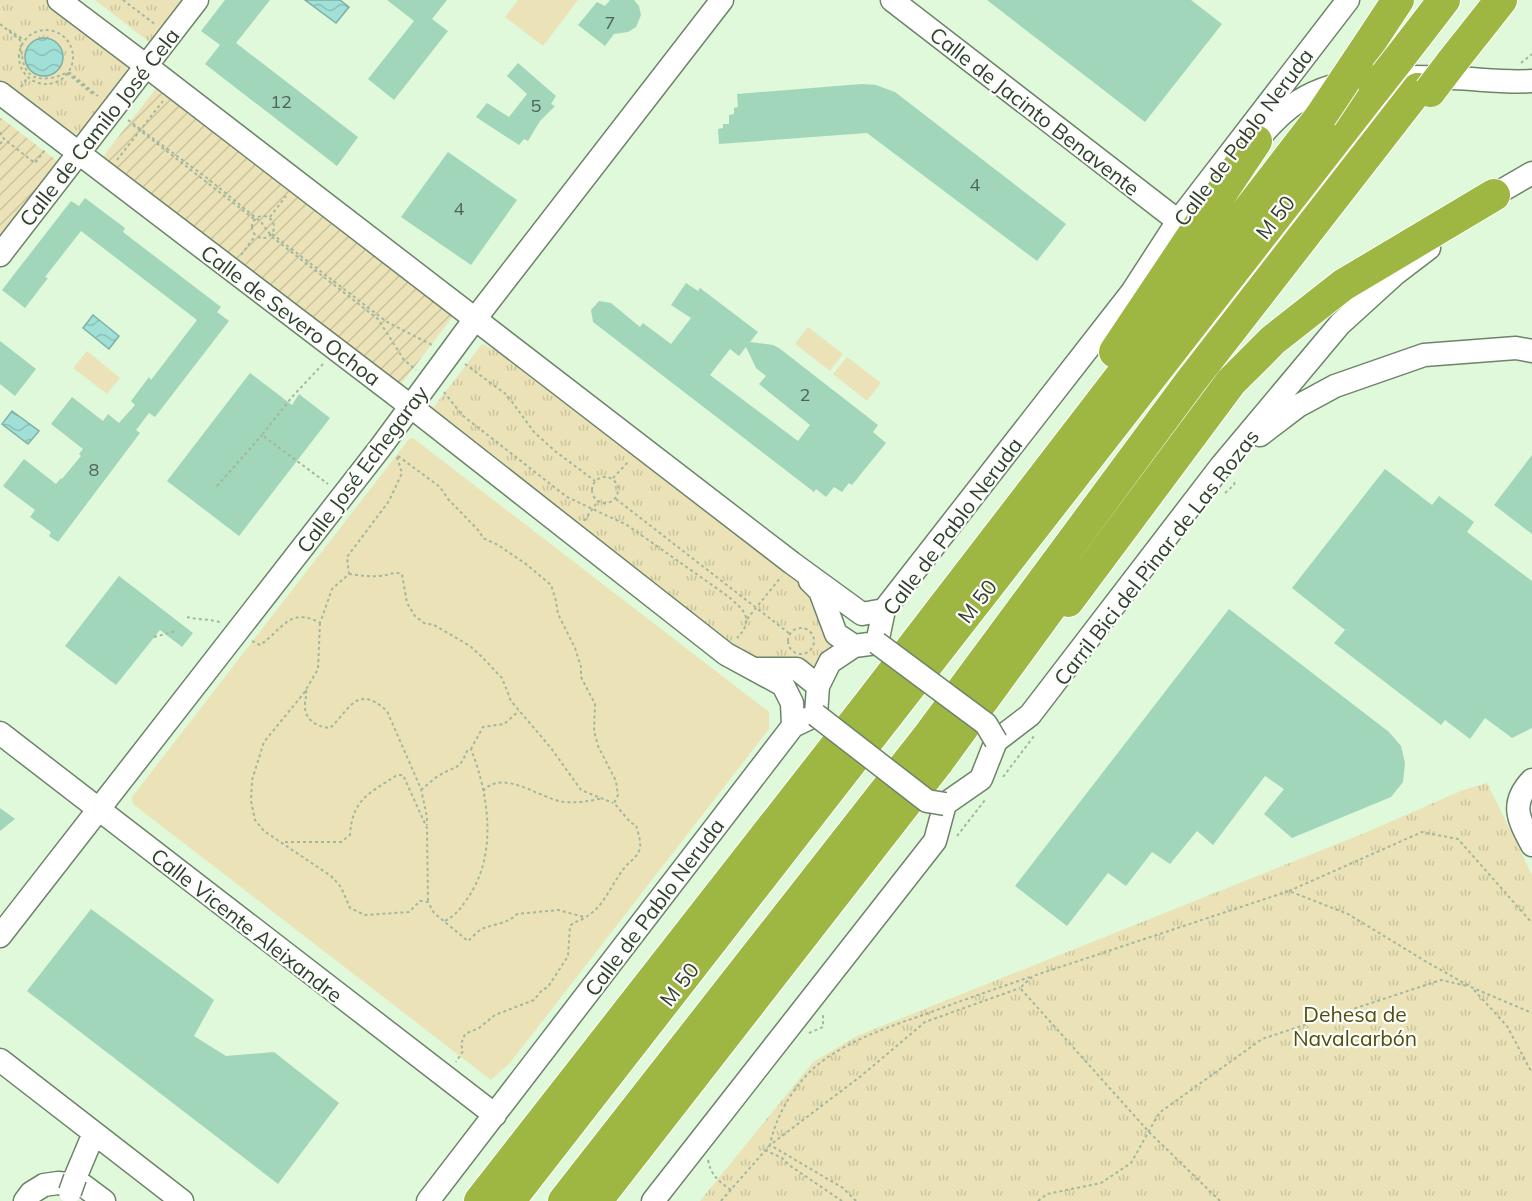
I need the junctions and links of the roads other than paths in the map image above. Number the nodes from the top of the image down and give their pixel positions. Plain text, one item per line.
1 (59, 0) edge
2 (197, 0) edge
3 (722, 0) edge
4 (892, 0) edge
5 (1348, 0) edge
6 (1398, 0) edge
7 (1444, 0) edge
8 (1488, 0) edge
9 (1501, 0) edge
10 (147, 66) junction
11 (1435, 76) junction
12 (1532, 81) edge
13 (0, 93) edge
14 (1256, 141) junction
15 (78, 153) junction
16 (1532, 173) edge
17 (1494, 195) junction
18 (1178, 221) junction
19 (0, 255) edge
20 (1132, 292) junction
21 (475, 319) junction
22 (1532, 351) edge
23 (409, 405) junction
24 (1232, 466) junction
25 (792, 563) junction
26 (954, 593) junction
27 (884, 610) junction
28 (877, 643) junction
29 (854, 646) junction
30 (753, 669) junction
31 (818, 687) junction
32 (981, 705) junction
33 (816, 715) junction
34 (793, 726) junction
35 (0, 733) edge
36 (996, 741) junction
37 (1532, 780) edge
38 (945, 804) junction
39 (98, 810) junction
40 (1532, 845) edge
41 (0, 936) edge
42 (0, 1060) edge
43 (495, 1115) junction
44 (94, 1133) junction
45 (698, 1158) junction
46 (70, 1193) edge
47 (25, 1201) edge
48 (41, 1201) edge
49 (104, 1201) edge
50 (182, 1201) edge
51 (428, 1201) edge
52 (480, 1201) edge
53 (510, 1201) edge
54 (564, 1201) edge
55 (598, 1201) edge
56 (652, 1201) edge
57 (658, 1201) edge

1 - 10 street
2 - 10 street, Calle de Camilo José Cela
3 - 21 street, Calle José Echegaray
4 - 18 street, Calle de Jacinto Benavente
5 - 18 street, Calle de Pablo Neruda
6 - 26 highway, bridge
7 - 53 highway, M 50, bridge
8 - 11 highway
9 - 11 highway
10 - 15 street, Calle de Camilo José Cela
10 - 21 street
11 - 32 highway
11 - 54 highway
12 - 14 street
13 - 15 street, Calle de Severo Ochoa
14 - 20 street
14 - 26 highway
15 - 19 street, Calle de Camilo José Cela
15 - 23 street, Calle de Severo Ochoa
16 - 17 street
17 - 24 street
17 - 32 highway
18 - 20 street, Calle de Pablo Neruda
20 - 27 street, Calle de Pablo Neruda
21 - 23 street, Calle José Echegaray
21 - 25 street
22 - 24 street
23 - 30 street, Calle de Severo Ochoa
23 - 39 street, Calle José Echegaray
24 - 36 street
25 - 27 street
25 - 29 street
26 - 52 highway
27 - 28 street, Calle de Pablo Neruda
28 - 29 street, Calle de Pablo Neruda
28 - 36 street, bridge
29 - 31 street, Calle de Pablo Neruda
30 - 31 street, Calle de Severo Ochoa
30 - 34 street, Calle de Severo Ochoa
31 - 33 street, Calle de Pablo Neruda
32 - 55 highway
33 - 34 street, Calle de Pablo Neruda
33 - 38 street, bridge
34 - 43 street, Calle de Pablo Neruda
35 - 39 street, Calle Vicente Aleixandre
36 - 38 street
37 - 40 street
38 - 45 street
39 - 41 street, Calle José Echegaray
39 - 43 street, Calle Vicente Aleixandre
42 - 44 street
43 - 51 street, Calle de Pablo Neruda
44 - 46 street
44 - 50 street
45 - 56 street
45 - 57 street
46 - 48 street
47 - 49 street

